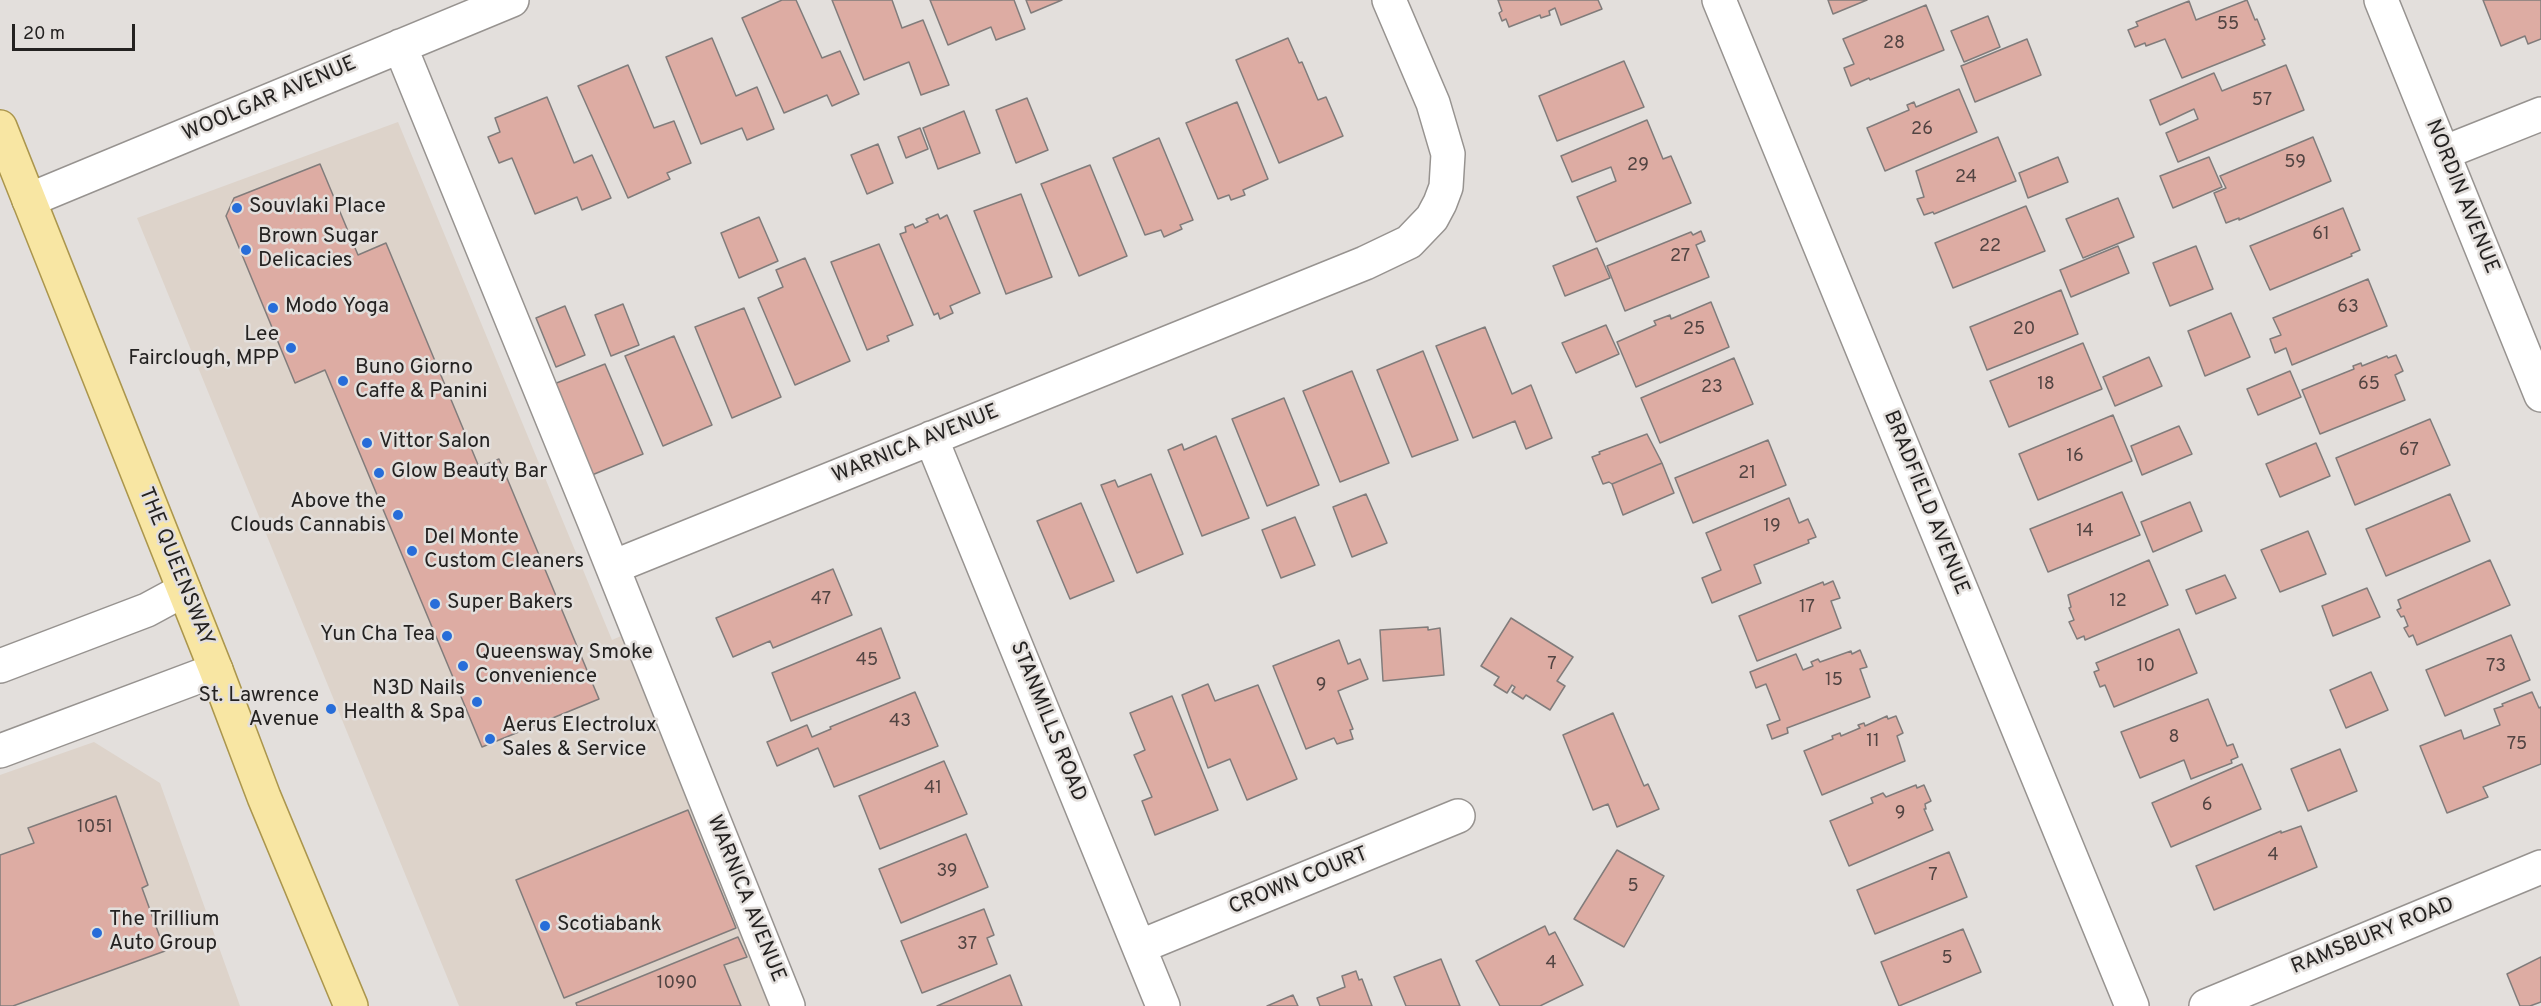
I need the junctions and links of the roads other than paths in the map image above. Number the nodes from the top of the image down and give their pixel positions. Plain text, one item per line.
1 (512, 0) edge
2 (1389, 0) edge
3 (1719, 0) edge
4 (2381, 0) edge
5 (400, 46) junction
6 (2541, 114) edge
7 (0, 127) edge
8 (2443, 153) junction
9 (29, 200) junction
10 (2541, 395) edge
11 (931, 438) junction
12 (613, 567) junction
13 (184, 590) junction
14 (0, 666) edge
15 (216, 670) junction
16 (0, 751) edge
17 (1458, 816) dead end
18 (2541, 867) edge
19 (1139, 947) junction
20 (351, 1006) edge
21 (788, 1006) edge
22 (1163, 1006) edge
23 (2132, 1006) edge
24 (2206, 1006) edge

1 - 5 street, WOOLGAR AVENUE
2 - 11 street, WARNICA AVENUE
3 - 23 street, BRADFIELD AVENUE
4 - 8 street, NORDIN AVENUE
5 - 9 street, WOOLGAR AVENUE
5 - 12 street
6 - 8 street
7 - 9 main road, THE QUEENSWAY
8 - 10 street, NORDIN AVENUE
9 - 13 main road, THE QUEENSWAY
11 - 12 street, WARNICA AVENUE
11 - 19 street, STANMILLS ROAD
12 - 21 street, WARNICA AVENUE
13 - 14 street
13 - 15 main road, THE QUEENSWAY
15 - 16 street
15 - 20 main road, THE QUEENSWAY
17 - 19 street, CROWN COURT
18 - 24 street, RAMSBURY ROAD
19 - 22 street, STANMILLS ROAD

